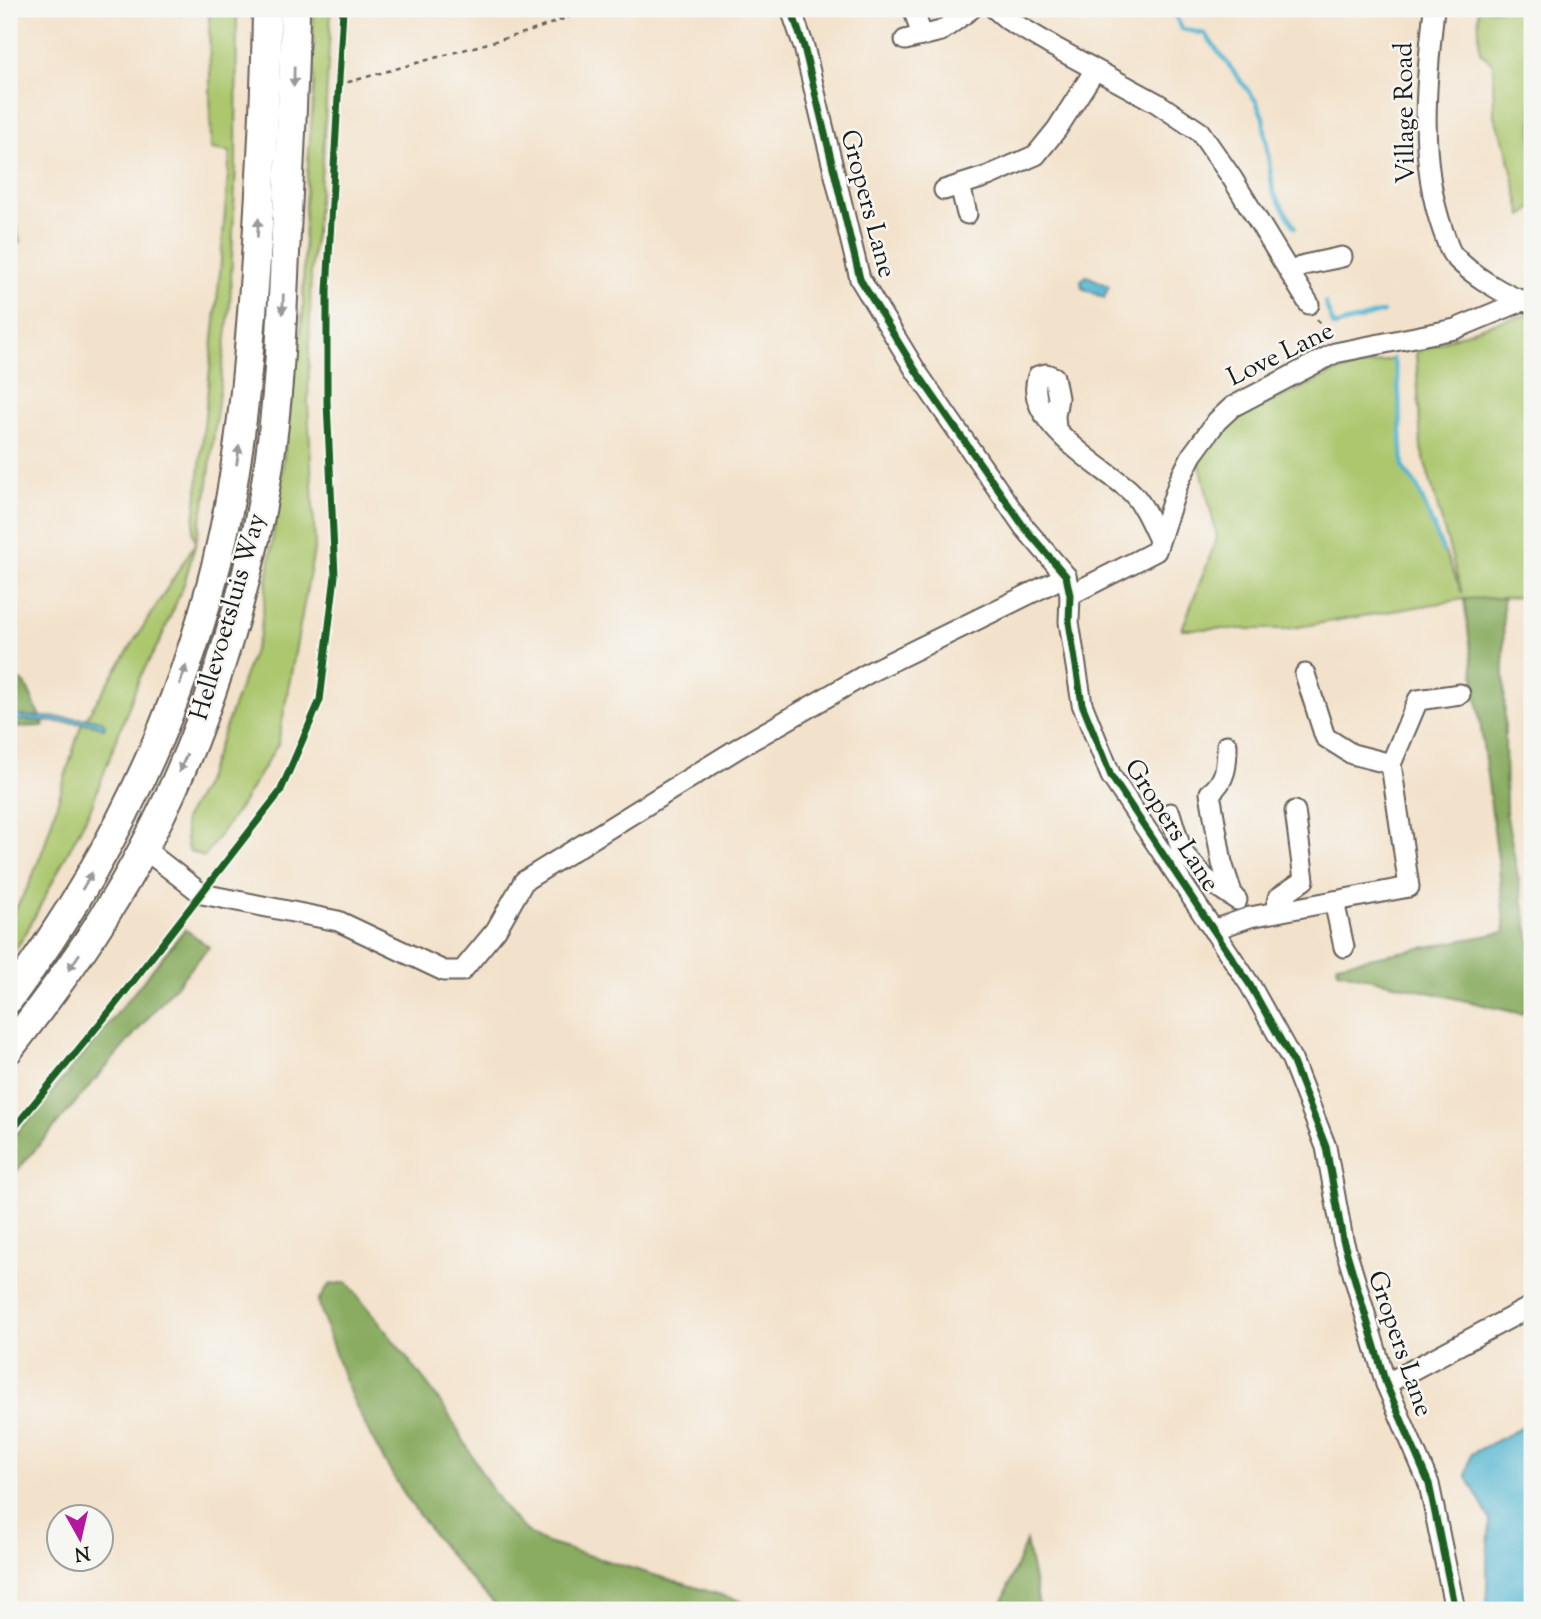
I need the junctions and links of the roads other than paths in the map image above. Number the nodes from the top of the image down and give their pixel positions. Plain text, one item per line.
1 (267, 9) edge
2 (295, 9) edge
3 (791, 9) edge
4 (971, 9) edge
5 (995, 9) edge
6 (1434, 9) edge
7 (915, 14) dead end
8 (1095, 70) junction
9 (967, 214) dead end
10 (1342, 257) dead end
11 (1290, 273) junction
12 (1529, 301) edge
13 (1309, 304) road end
14 (1056, 429) dead end
15 (1159, 540) junction
16 (1068, 586) junction
17 (1305, 674) dead end
18 (1460, 694) dead end
19 (1227, 745) dead end
20 (1391, 764) junction
21 (1295, 811) dead end
22 (1170, 813) dead end
23 (143, 848) junction
24 (1233, 896) junction
25 (1334, 901) junction
26 (1275, 912) junction
27 (1250, 917) junction
28 (1213, 930) junction
29 (1344, 947) dead end
30 (9, 999) edge
31 (9, 1049) edge
32 (1532, 1306) edge
33 (1386, 1384) junction
34 (1455, 1610) edge

30 -> 1 highway, Hellevoetsluis Way
2 -> 23 highway, Hellevoetsluis Way
3 - 16 street, Gropers Lane
4 - 7 street
5 - 8 street
6 - 12 street, Village Road
8 - 9 street
8 - 11 street
10 - 11 street
11 - 13 street
12 - 15 street, Love Lane
14 - 15 street
15 - 16 street, Love Lane
16 - 23 street, Love Lane
16 - 28 street, Gropers Lane
17 - 20 street
18 - 20 street
19 - 24 street
20 - 25 street
21 - 26 street
22 - 24 street
23 -> 31 highway, Hellevoetsluis Way
24 - 27 street
25 - 26 street
25 - 29 street
26 - 27 street
27 - 28 street
28 - 33 street, Gropers Lane
32 - 33 street
33 - 34 street, Gropers Lane

